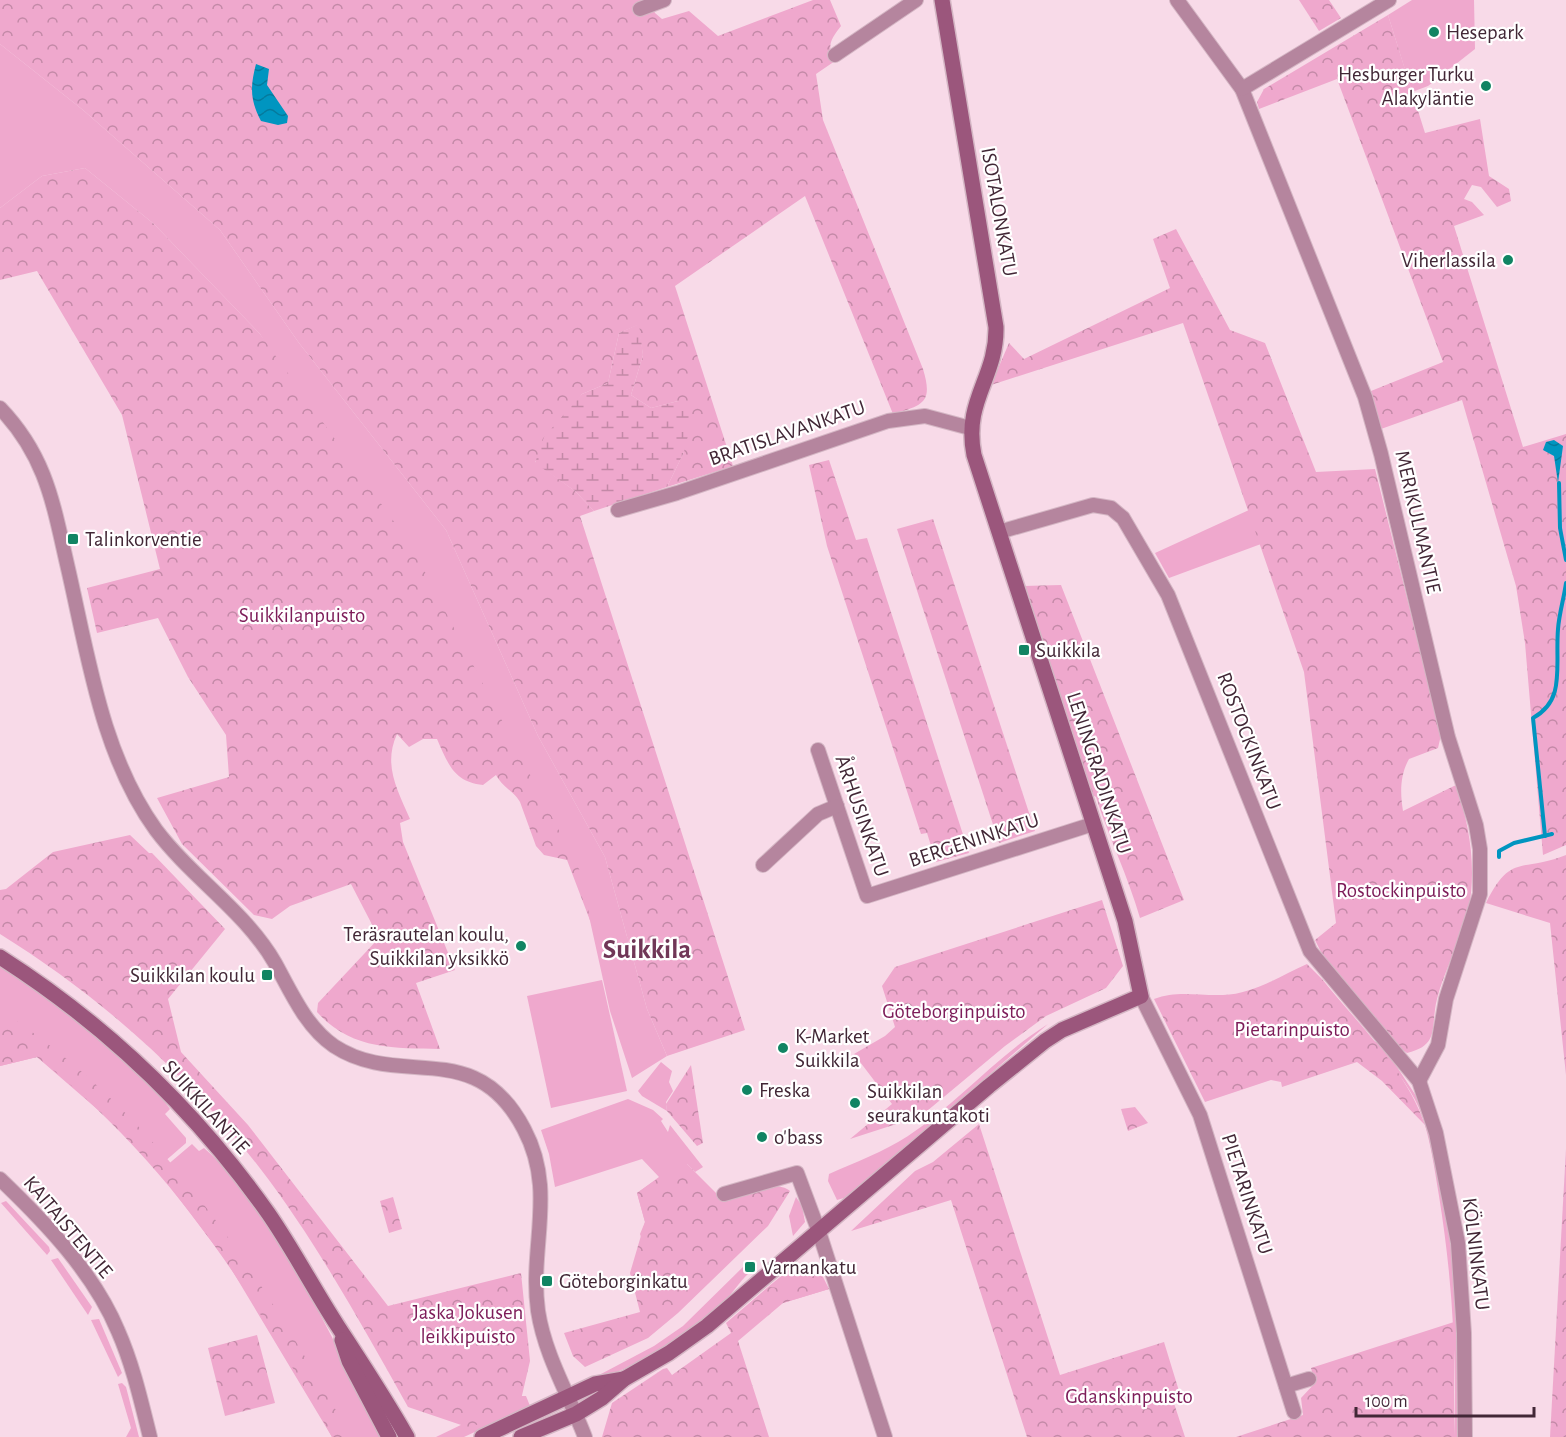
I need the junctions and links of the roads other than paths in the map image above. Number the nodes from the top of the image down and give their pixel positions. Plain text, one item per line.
1 (664, 0) edge
2 (916, 0) edge
3 (942, 0) edge
4 (1177, 0) edge
5 (1389, 0) edge
6 (640, 9) dead end
7 (835, 55) dead end
8 (1242, 88) junction
9 (0, 408) edge
10 (970, 428) junction
11 (618, 510) dead end
12 (999, 532) junction
13 (818, 750) dead end
14 (837, 806) junction
15 (1093, 824) junction
16 (763, 865) dead end
17 (867, 896) joint
18 (0, 957) edge
19 (1141, 996) junction
20 (1419, 1081) junction
21 (0, 1179) edge
22 (724, 1194) dead end
23 (819, 1232) junction
24 (337, 1325) junction
25 (624, 1379) junction
26 (1309, 1379) dead end
27 (1286, 1386) junction
28 (568, 1396) junction
29 (1294, 1412) dead end
30 (576, 1414) junction
31 (150, 1437) edge
32 (388, 1437) edge
33 (406, 1437) edge
34 (482, 1437) edge
35 (521, 1437) edge
36 (585, 1437) edge
37 (885, 1437) edge
38 (1465, 1437) edge

1 - 6 street
2 - 7 street
3 - 10 street, ISOTALONKATU
4 - 8 street, MERIKULMANTIE
5 - 8 street
8 - 20 street, MERIKULMANTIE
9 - 28 street
10 - 11 street, BRATISLAVANKATU
10 - 12 street, LENINGRADINKATU
12 - 15 street, LENINGRADINKATU
12 - 20 street, ROSTOCKINKATU
13 - 14 street, ÅRHUSINKATU
14 - 16 street
14 - 17 street, ÅRHUSINKATU
15 - 17 street, BERGENINKATU
15 - 19 street, LENINGRADINKATU
18 - 24 street, SUIKKILANTIE
19 - 23 street
19 - 27 street, PIETARINKATU
20 - 38 street, KÖLNINKATU
21 - 31 street, KAITAISTENTIE
22 - 23 street
23 - 25 street
23 - 37 street
24 - 32 street, SUIKKILANTIE
24 - 33 street, SUIKKILANTIE
25 - 28 street
25 - 30 street
26 - 27 street
27 - 29 street, PIETARINKATU
28 - 30 street
28 - 34 street
30 - 35 street
30 - 36 street

